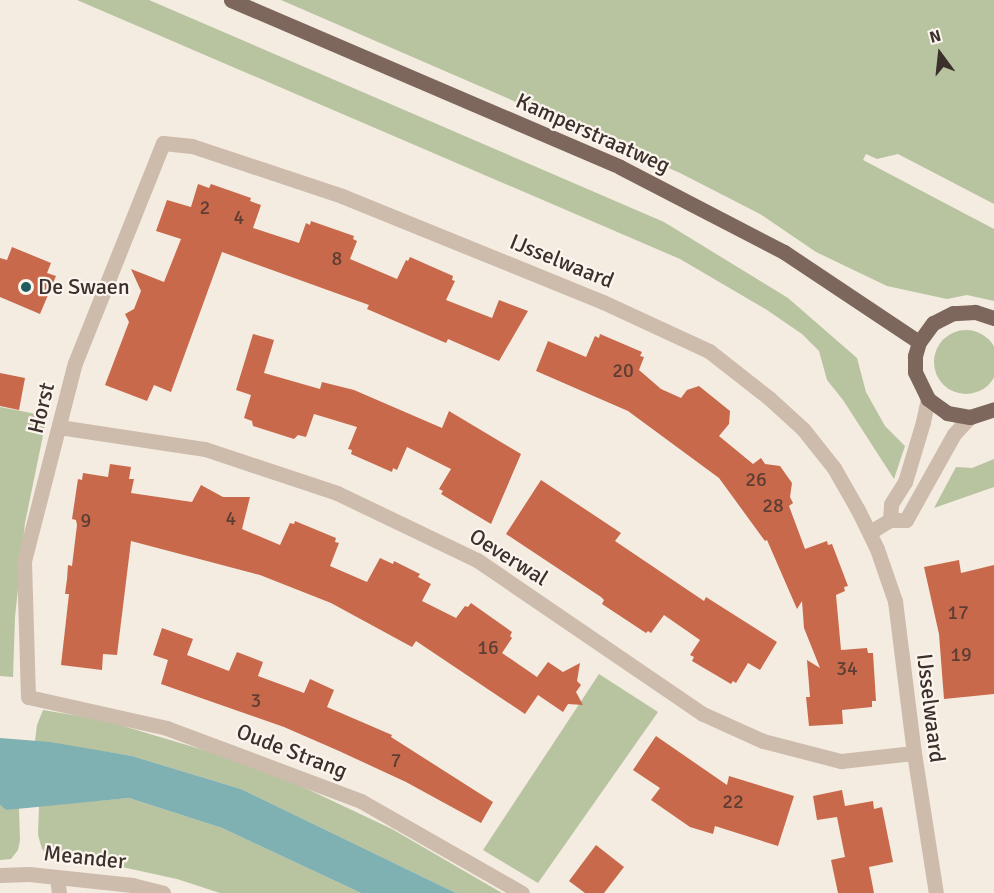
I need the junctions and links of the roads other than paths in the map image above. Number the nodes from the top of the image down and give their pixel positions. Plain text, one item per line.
1 (231, 0) edge
2 (163, 143) joint
3 (994, 318) edge
4 (919, 342) junction
5 (928, 399) junction
6 (994, 409) edge
7 (970, 417) junction
8 (59, 427) junction
9 (890, 520) junction
10 (870, 532) junction
11 (28, 697) joint
12 (914, 753) junction
13 (0, 875) edge
14 (58, 885) edge
15 (163, 893) edge
16 (522, 893) edge
17 (936, 893) edge

1 - 4 main road, Kamperstraatweg
2 - 8 street, Horst
2 - 10 street, IJsselwaard
3 - 4 main road
4 - 5 main road
5 - 7 main road
5 - 9 street
6 - 7 main road
7 - 9 street
8 - 11 street, Horst
8 - 12 street, Oeverwal
9 - 10 street
10 - 12 street, IJsselwaard
11 - 16 street, Oude Strang
12 - 17 street, IJsselwaard
13 - 14 street, Meander
14 - 15 street, Meander

